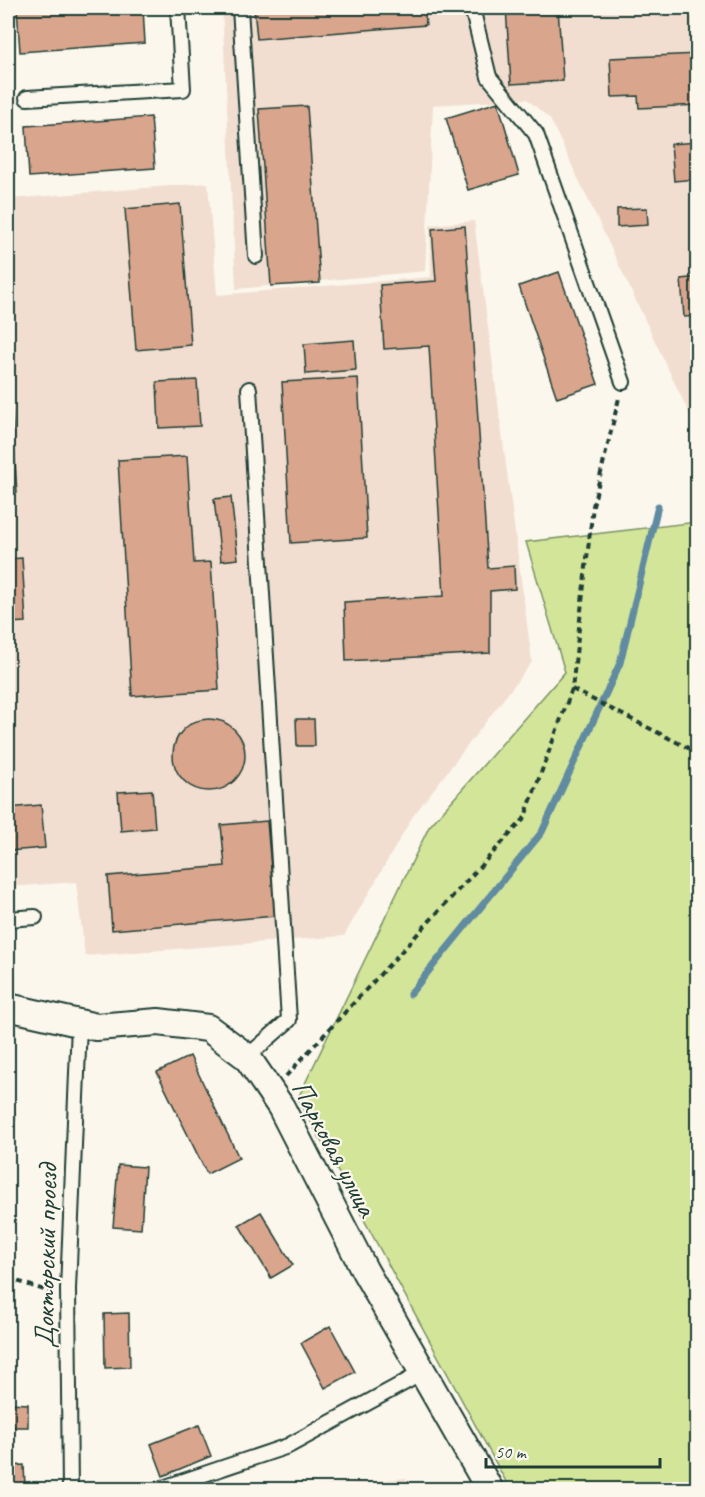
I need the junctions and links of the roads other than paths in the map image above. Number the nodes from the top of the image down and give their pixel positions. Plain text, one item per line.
1 (178, 8) edge
2 (240, 8) edge
3 (472, 8) edge
4 (27, 99) dead end
5 (256, 256) dead end
6 (623, 382) road end
7 (249, 389) dead end
8 (35, 917) dead end
9 (8, 919) edge
10 (8, 1007) edge
11 (78, 1025) junction
12 (247, 1058) junction
13 (422, 1373) junction
14 (70, 1490) edge
15 (157, 1490) edge
16 (490, 1490) edge

1 - 4 lane
2 - 5 lane
3 - 6 lane
7 - 12 lane
8 - 9 lane
10 - 11 street, Парковая улица
11 - 12 street, Парковая улица
11 - 14 lane, Докторский проезд
12 - 13 street, Парковая улица
13 - 15 lane
13 - 16 street, Парковая улица

